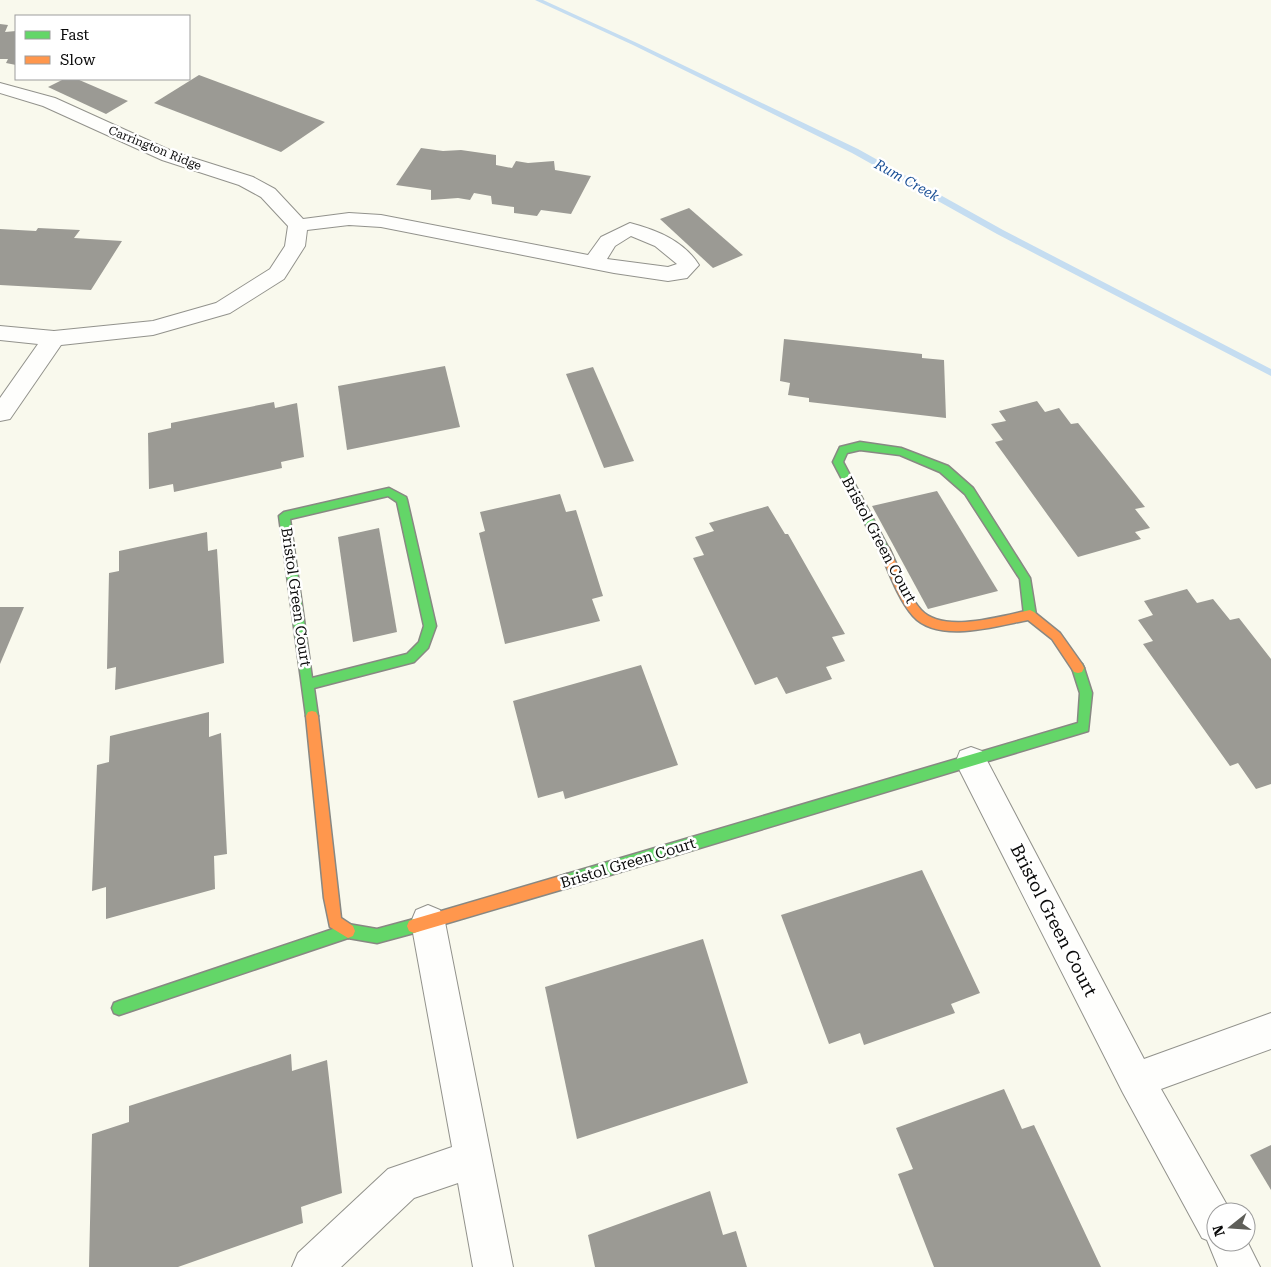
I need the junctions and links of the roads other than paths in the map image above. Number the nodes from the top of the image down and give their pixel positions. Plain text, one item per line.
1 (0, 88) edge
2 (298, 225) junction
3 (596, 262) dead end
4 (0, 333) edge
5 (54, 338) junction
6 (1, 415) edge
7 (1030, 615) junction
8 (309, 684) junction
9 (971, 761) junction
10 (428, 922) junction
11 (348, 931) junction
12 (119, 1008) dead end
13 (1271, 1031) edge
14 (1136, 1080) junction
15 (474, 1158) junction
16 (1206, 1206) edge
17 (1232, 1252) edge
18 (312, 1267) edge
19 (493, 1267) edge
20 (1240, 1267) edge

1 - 2 street, Carrington Ridge
2 - 3 street
2 - 5 street
4 - 5 street
5 - 6 street
7 - 7 street, Bristol Green Court
7 - 9 street, Bristol Green Court
8 - 8 street, Bristol Green Court
8 - 11 street, Bristol Green Court
9 - 10 street, Bristol Green Court
9 - 14 street, Bristol Green Court
10 - 11 street, Bristol Green Court
10 - 15 street
11 - 12 street, Bristol Green Court
13 - 14 street
14 - 16 street, Bristol Green Court
15 - 18 street
15 - 19 street
17 - 20 street

